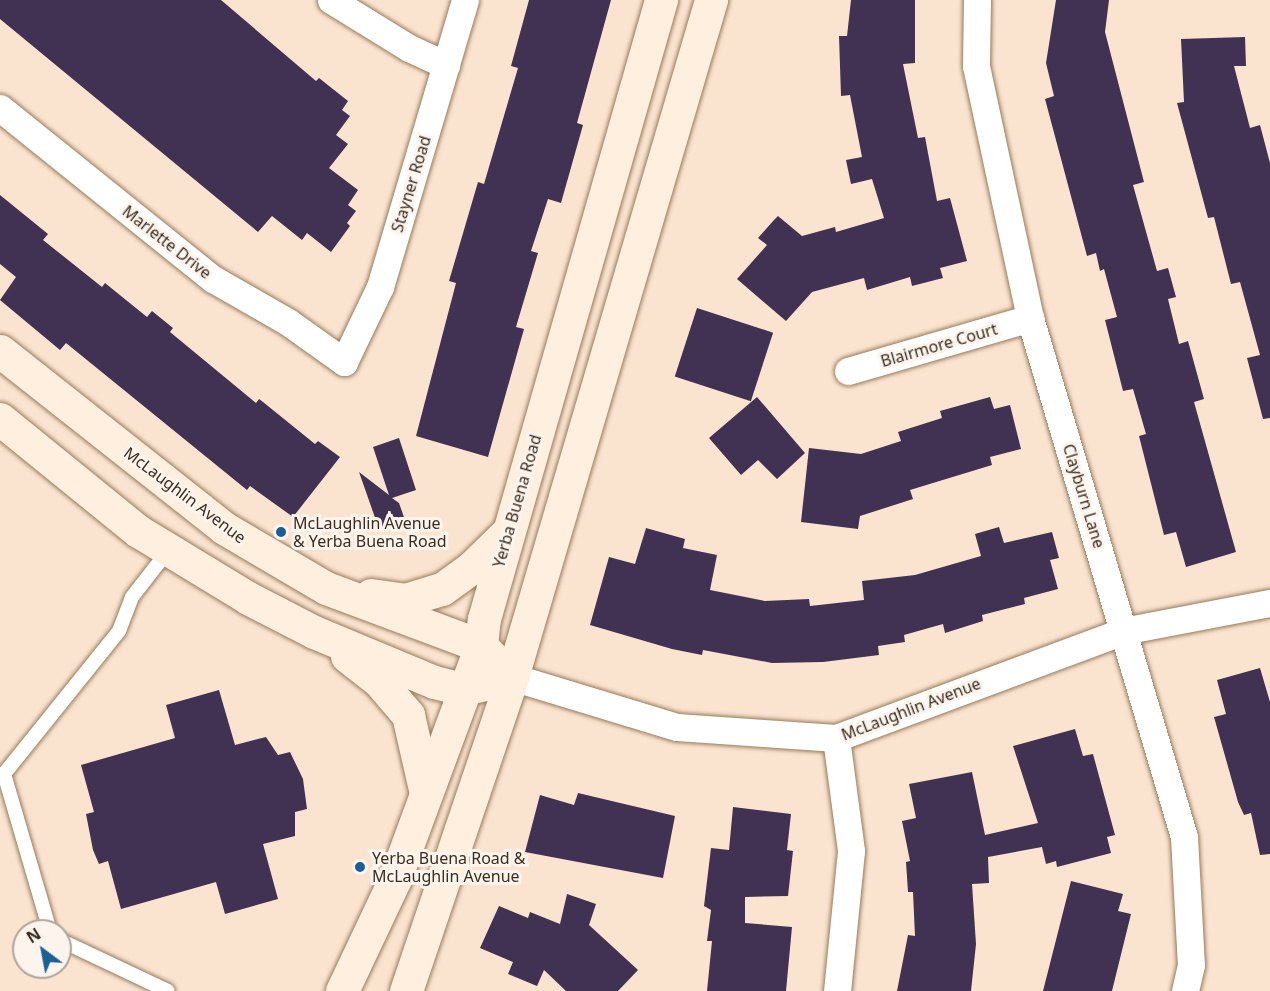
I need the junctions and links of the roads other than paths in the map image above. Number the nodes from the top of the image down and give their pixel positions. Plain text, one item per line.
1 (331, 0) edge
2 (465, 0) edge
3 (661, 0) edge
4 (711, 0) edge
5 (977, 0) edge
6 (446, 65) junction
7 (0, 108) edge
8 (1030, 318) junction
9 (0, 351) edge
10 (344, 362) joint
11 (848, 371) dead end
12 (0, 419) edge
13 (508, 532) junction
14 (168, 551) junction
15 (326, 588) junction
16 (1270, 603) edge
17 (1123, 631) junction
18 (314, 632) junction
19 (481, 646) junction
20 (512, 677) junction
21 (464, 690) junction
22 (836, 738) junction
23 (425, 789) junction
24 (46, 919) edge
25 (72, 945) edge
26 (168, 991) edge
27 (342, 991) edge
28 (406, 991) edge
29 (837, 991) edge
30 (1185, 991) edge

1 - 6 street
2 - 6 street, Stayner Road
3 - 13 main road, Yerba Buena Road
4 - 20 main road
5 - 8 street, Clayburn Lane
6 - 10 street, Stayner Road
7 - 10 street, Marlette Drive
8 - 11 street, Blairmore Court
8 - 17 street, Clayburn Lane
9 - 15 main road, McLaughlin Avenue
12 - 14 main road
13 - 15 main road
13 - 19 main road, Yerba Buena Road
14 - 18 main road
14 - 24 lane
15 - 19 main road, McLaughlin Avenue
16 - 17 street, McLaughlin Avenue
17 - 22 street, McLaughlin Avenue
17 - 30 street, Clayburn Lane
18 - 21 main road
18 - 23 main road
19 - 20 main road, McLaughlin Avenue
19 - 21 main road, Yerba Buena Road
20 - 21 main road
20 - 22 street, McLaughlin Avenue
20 - 28 main road
21 - 23 main road, Yerba Buena Road
22 - 29 street
23 - 27 main road, Yerba Buena Road
25 - 26 lane

